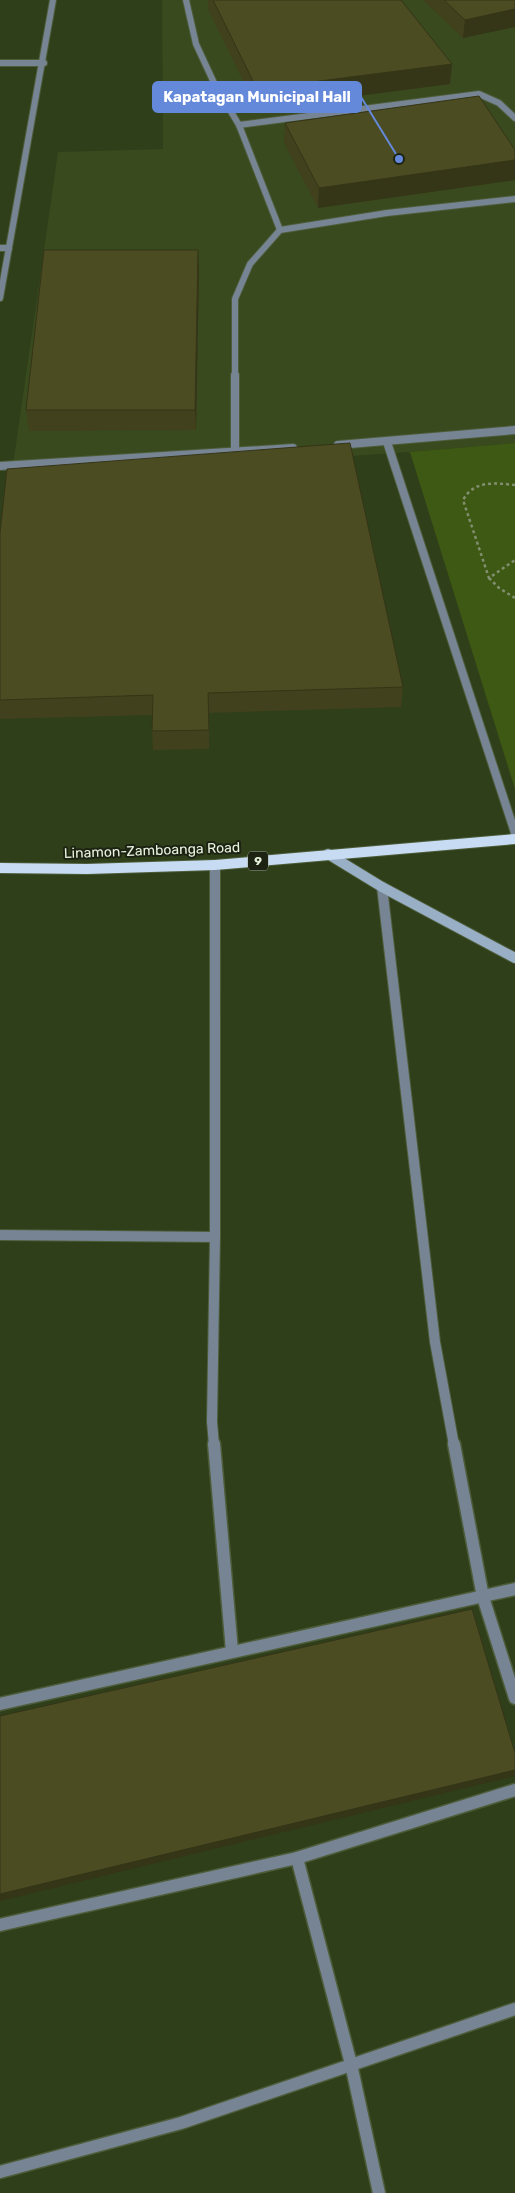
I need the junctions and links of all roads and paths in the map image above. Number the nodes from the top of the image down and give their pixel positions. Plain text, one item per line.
1 (54, 0) edge
2 (186, 0) edge
3 (0, 63) edge
4 (44, 63) junction
5 (515, 118) edge
6 (239, 125) junction
7 (515, 199) edge
8 (280, 230) junction
9 (0, 248) edge
10 (8, 248) junction
11 (0, 298) edge
12 (515, 430) edge
13 (387, 442) junction
14 (330, 445) edge
15 (302, 447) edge
16 (235, 451) junction
17 (0, 466) edge
18 (515, 485) edge
19 (515, 560) edge
20 (489, 578) junction
21 (514, 597) edge
22 (515, 603) edge
23 (515, 834) edge
24 (515, 840) edge
25 (328, 854) junction
26 (215, 865) junction
27 (0, 868) edge
28 (382, 887) junction
29 (515, 958) edge
30 (0, 1235) edge
31 (215, 1238) junction
32 (515, 1589) edge
33 (483, 1597) junction
34 (232, 1651) junction
35 (515, 1698) edge
36 (0, 1704) edge
37 (515, 1790) edge
38 (297, 1858) junction
39 (0, 1926) edge
40 (515, 2009) edge
41 (351, 2064) junction
42 (0, 2172) edge
43 (379, 2193) edge

1 - 4 street
2 - 6 street
3 - 4 street
4 - 10 street
5 - 6 street
6 - 8 street
7 - 8 street
8 - 16 street
9 - 10 street
10 - 11 street
12 - 13 street
13 - 14 street
13 - 23 street
15 - 16 street
16 - 17 street
18 - 20 path
19 - 20 path
20 - 21 path
21 - 22 path
24 - 25 highway, Linamon-Zamboanga Road / 9
25 - 26 highway, Linamon-Zamboanga Road / 9
25 - 28 main road
26 - 27 highway, Linamon-Zamboanga Road / 9
26 - 31 street
28 - 29 main road
28 - 33 street
30 - 31 street
31 - 34 street
32 - 33 street
33 - 34 street
33 - 35 street
34 - 36 street
37 - 38 street
38 - 39 street
38 - 41 street
40 - 41 street
41 - 42 street
41 - 43 street

